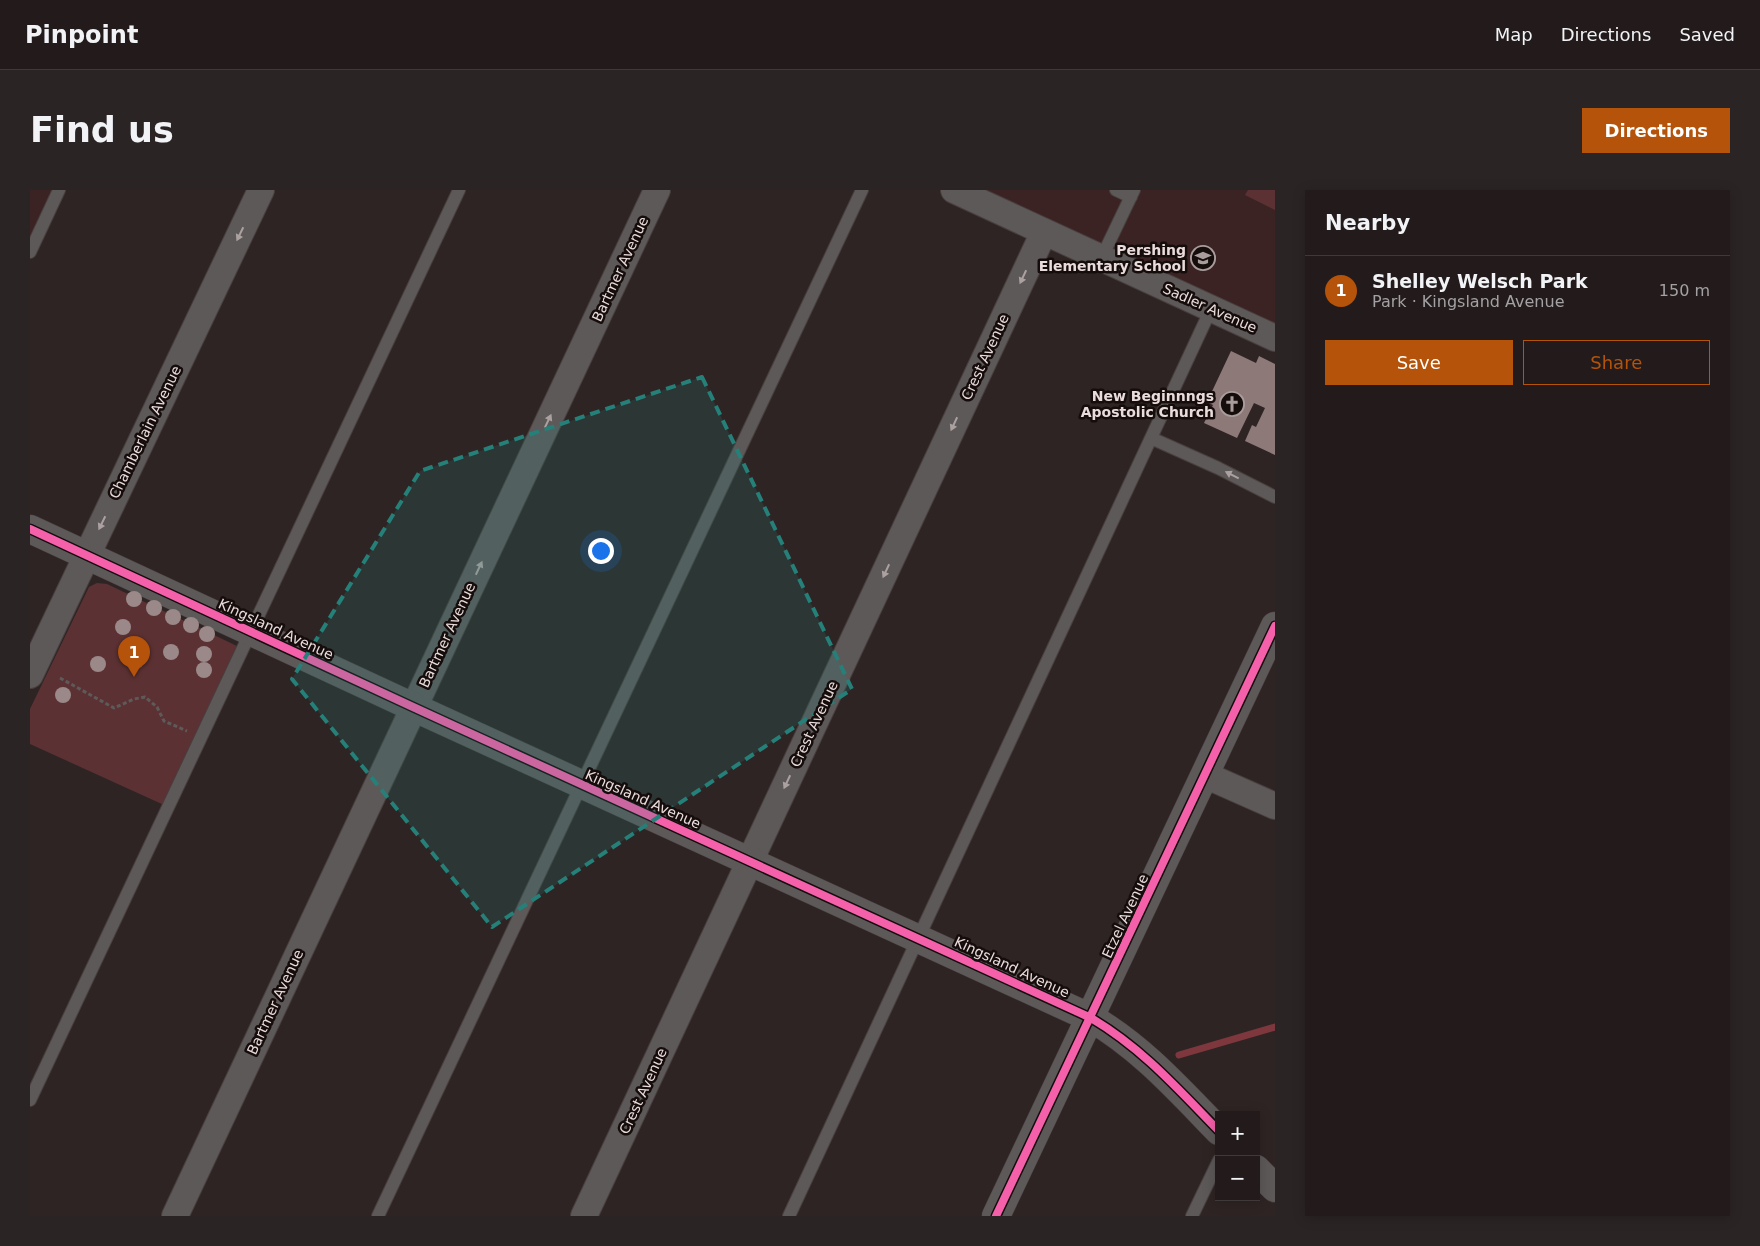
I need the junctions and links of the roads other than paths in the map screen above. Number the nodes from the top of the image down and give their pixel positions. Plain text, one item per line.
1 (59, 190) edge
2 (261, 190) edge
3 (459, 190) edge
4 (657, 190) edge
5 (862, 190) edge
6 (954, 190) edge
7 (1116, 190) edge
8 (1133, 193) edge
9 (1044, 232) junction
10 (30, 252) edge
11 (1101, 259) junction
12 (1212, 309) junction
13 (1275, 338) edge
14 (1152, 438) junction
15 (1275, 497) edge
16 (30, 529) edge
17 (86, 555) junction
18 (1275, 626) edge
19 (250, 631) junction
20 (30, 675) edge
21 (413, 707) junction
22 (1205, 775) junction
23 (581, 784) junction
24 (1275, 806) edge
25 (750, 861) junction
26 (920, 938) junction
27 (1091, 1018) junction
28 (30, 1100) edge
29 (1215, 1127) edge
30 (1215, 1168) edge
31 (1260, 1173) edge
32 (1275, 1188) edge
33 (174, 1216) edge
34 (378, 1216) edge
35 (584, 1216) edge
36 (790, 1216) edge
37 (996, 1216) edge
38 (1192, 1216) edge

1 - 10 lane
2 -> 17 street, Chamberlain Avenue
3 - 19 lane
21 -> 4 street, Bartmer Avenue
5 - 23 lane
6 - 9 street, Sadler Avenue
7 - 8 lane
8 - 11 lane
9 - 11 street, Sadler Avenue
9 -> 25 street, Crest Avenue
11 - 12 street, Sadler Avenue
12 - 13 street, Sadler Avenue
12 - 14 lane
15 -> 14 lane
14 - 26 lane
16 - 17 street, Kingsland Avenue
17 - 19 street, Kingsland Avenue
17 - 20 street, Chamberlain Avenue
18 - 22 street, Etzel Avenue
19 - 21 street, Kingsland Avenue
19 - 28 lane
21 - 23 street, Kingsland Avenue
21 - 33 street, Bartmer Avenue
22 - 24 street
22 - 27 street, Etzel Avenue
23 - 25 street, Kingsland Avenue
23 - 34 lane
25 - 26 street, Kingsland Avenue
25 - 35 street, Crest Avenue
26 - 27 street, Kingsland Avenue
26 - 36 lane
27 - 29 street, Kingsland Avenue
27 - 37 street, Etzel Avenue
30 - 38 lane
31 - 32 street

